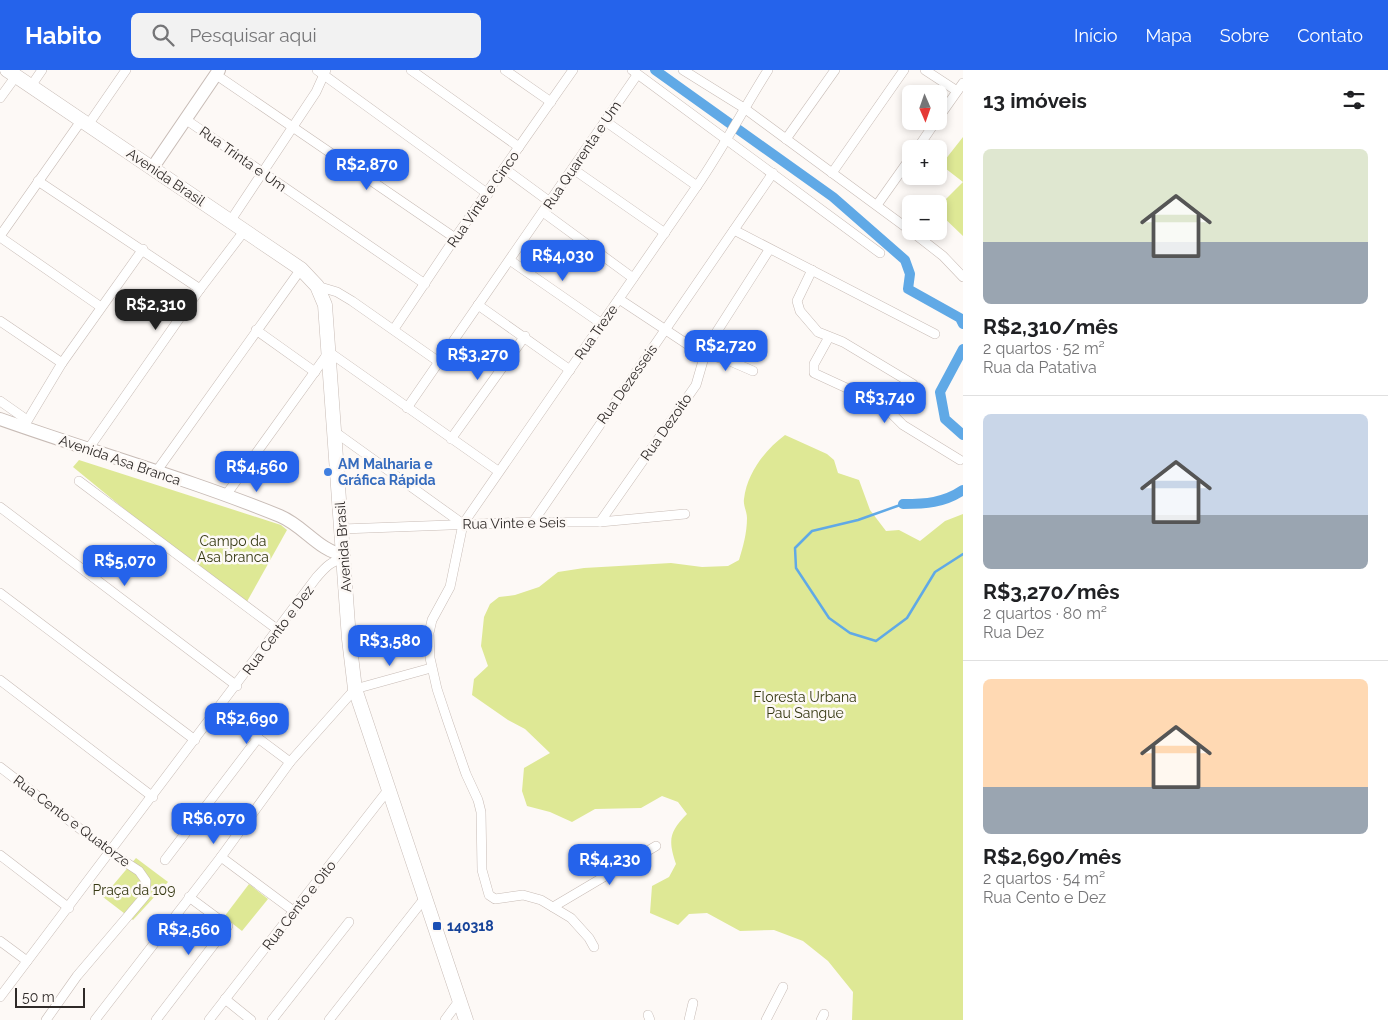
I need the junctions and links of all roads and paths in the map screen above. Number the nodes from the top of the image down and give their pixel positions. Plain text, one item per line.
1 (42, 70) edge
2 (126, 70) edge
3 (410, 70) edge
4 (505, 70) edge
5 (573, 70) edge
6 (683, 70) edge
7 (768, 70) edge
8 (835, 70) edge
9 (904, 70) edge
10 (925, 70) edge
11 (217, 72) edge
12 (323, 72) edge
13 (635, 72) edge
14 (12, 73) edge
15 (963, 83) edge
16 (31, 86) junction
17 (957, 91) junction
18 (0, 98) edge
19 (551, 102) junction
20 (948, 104) edge
21 (742, 112) junction
22 (185, 118) junction
23 (605, 121) junction
24 (85, 123) junction
25 (292, 126) junction
26 (730, 136) junction
27 (786, 139) junction
28 (519, 147) junction
29 (153, 167) junction
30 (572, 168) junction
31 (505, 169) junction
32 (902, 170) edge
33 (262, 173) junction
34 (773, 173) junction
35 (832, 173) junction
36 (38, 180) junction
37 (697, 186) junction
38 (488, 194) junction
39 (550, 202) junction
40 (877, 205) junction
41 (543, 212) junction
42 (232, 220) junction
43 (902, 224) edge
44 (245, 230) junction
45 (734, 230) junction
46 (665, 233) junction
47 (0, 237) edge
48 (455, 238) junction
49 (923, 240) edge
50 (143, 249) junction
51 (770, 250) junction
52 (880, 253) dead end
53 (511, 261) junction
54 (301, 269) junction
55 (812, 270) junction
56 (963, 277) edge
57 (633, 278) junction
58 (425, 284) junction
59 (317, 286) junction
60 (200, 289) junction
61 (620, 299) junction
62 (478, 305) junction
63 (101, 306) junction
64 (0, 321) edge
65 (602, 324) junction
66 (394, 329) junction
67 (665, 329) junction
68 (256, 330) junction
69 (935, 334) dead end
70 (525, 336) junction
71 (829, 336) junction
72 (329, 352) junction
73 (704, 354) junction
74 (439, 362) junction
75 (62, 363) junction
76 (570, 370) junction
77 (315, 372) junction
78 (753, 372) dead end
79 (913, 384) dead end
80 (0, 401) edge
81 (407, 408) junction
82 (0, 420) edge
83 (25, 424) junction
84 (335, 432) junction
85 (451, 439) junction
86 (89, 448) junction
87 (960, 460) dead end
88 (156, 472) junction
89 (498, 472) junction
90 (79, 481) dead end
91 (226, 495) junction
92 (0, 507) edge
93 (685, 514) dead end
94 (533, 522) junction
95 (600, 522) junction
96 (463, 524) junction
97 (342, 529) junction
98 (344, 557) junction
99 (0, 593) edge
100 (278, 630) junction
101 (431, 668) junction
102 (0, 680) edge
103 (237, 686) junction
104 (355, 689) junction
105 (219, 709) junction
106 (258, 738) junction
107 (195, 740) junction
108 (290, 762) junction
109 (0, 766) edge
110 (388, 790) junction
111 (153, 797) junction
112 (656, 846) dead end
113 (110, 852) junction
114 (0, 855) edge
115 (221, 857) junction
116 (165, 860) dead end
117 (190, 897) junction
118 (424, 899) junction
119 (69, 908) junction
120 (552, 908) junction
121 (295, 912) junction
122 (349, 922) dead end
123 (0, 941) edge
124 (594, 947) dead end
125 (27, 961) junction
126 (783, 987) dead end
127 (0, 997) edge
128 (225, 999) junction
129 (460, 1001) junction
130 (693, 1003) dead end
131 (46, 1020) edge
132 (95, 1020) edge
133 (156, 1020) edge
134 (209, 1020) edge
135 (252, 1020) edge
136 (272, 1020) edge
137 (328, 1020) edge
138 (445, 1020) edge
139 (466, 1020) edge
140 (689, 1020) edge
141 (766, 1020) edge

1 - 16 street
2 - 24 street
3 - 28 street
4 - 19 street
5 - 19 street, Rua Vinte e Cinco
6 - 21 street
7 - 21 street, Rua Treze
8 - 27 street
9 - 35 street
10 - 17 street
11 - 22 street
11 - 25 street
12 - 25 street
12 - 38 street
13 - 23 street, Rua Quarenta e Um
13 - 26 street
14 - 16 main road, Avenida Brasil
14 - 18 street
15 - 17 street
16 - 24 main road, Avenida Brasil
17 - 20 street
19 - 28 street, Rua Vinte e Cinco
21 - 26 street, Rua Treze
21 - 27 street
22 - 29 street
22 - 33 street, Rua Trinta e Um
23 - 30 street, Rua Quarenta e Um
23 - 37 street
24 - 29 main road, Avenida Brasil
24 - 36 street
25 - 33 street
25 - 48 street
26 - 34 street
26 - 37 street, Rua Treze
27 - 35 street
28 - 31 street, Rua Vinte e Cinco
29 - 42 main road, Avenida Brasil
30 - 39 street, Rua Quarenta e Um
30 - 46 street
31 - 38 street, Rua Vinte e Cinco
31 - 39 street
32 - 40 street
33 - 42 street
33 - 58 street, Rua Trinta e Um
34 - 45 street, Rua Dezesseis
34 - 52 street
35 - 40 street
36 - 47 street
36 - 50 street
37 - 46 street, Rua Treze
38 - 48 street, Rua Vinte e Cinco
39 - 41 street, Rua Quarenta e Um
40 - 43 street
41 - 53 street, Rua Quarenta e Um
41 - 57 street
42 - 44 main road, Avenida Brasil
44 - 54 main road, Avenida Brasil
44 - 60 street
45 - 51 street
45 - 67 street, Rua Dezesseis
46 - 57 street, Rua Treze
47 - 63 street
48 - 58 street, Rua Vinte e Cinco
49 - 56 street
50 - 60 street
50 - 63 street
51 - 55 street
51 - 73 street, Rua Dezoito
53 - 62 street, Rua Quarenta e Um
53 - 65 street
54 - 59 main road, Avenida Brasil
54 - 68 street
55 - 69 street
55 - 71 street
57 - 61 street, Rua Treze
58 - 66 street, Rua Vinte e Cinco
59 - 66 street
59 - 72 main road, Avenida Brasil
60 - 86 street
61 - 65 street, Rua Treze
61 - 67 street
62 - 70 street
62 - 74 street, Rua Quarenta e Um
63 - 75 street
64 - 75 street
65 - 76 street, Rua Treze
66 - 74 street
67 - 73 street
67 - 94 street, Rua Dezesseis
68 - 77 street
68 - 88 street
70 - 76 street
70 - 85 street
71 - 79 street
71 - 87 street
72 - 77 street
72 - 81 street
72 - 84 main road, Avenida Brasil
73 - 78 street
73 - 95 street, Rua Dezoito
74 - 81 street, Rua Quarenta e Um
75 - 83 street
76 - 89 street, Rua Treze
77 - 91 street
80 - 83 street
81 - 85 street
82 - 83 street, Avenida Asa Branca
83 - 86 street, Avenida Asa Branca
84 - 96 street
84 - 97 main road, Avenida Brasil
85 - 89 street
86 - 88 street, Avenida Asa Branca
88 - 91 street, Avenida Asa Branca
89 - 96 street, Rua Treze
90 - 100 street
91 - 98 street, Avenida Asa Branca
92 - 103 street
93 - 95 street, Rua Vinte e Seis
94 - 95 street, Rua Vinte e Seis
94 - 96 street, Rua Vinte e Seis
96 - 97 street, Rua Vinte e Seis
96 - 101 street
97 - 98 main road, Avenida Brasil
98 - 100 street, Rua Cento e Dez
98 - 104 main road, Avenida Brasil
99 - 107 street
100 - 103 street, Rua Cento e Dez
101 - 104 street
101 - 120 street
102 - 111 street
103 - 105 street, Rua Cento e Dez
104 - 108 street
104 - 110 main road, Avenida Brasil
105 - 106 street
105 - 107 street, Rua Cento e Dez
106 - 108 street
106 - 116 street
107 - 111 street, Rua Cento e Dez
108 - 115 street
109 - 113 street, Rua Cento e Quatorze
110 - 118 main road, Avenida Brasil
110 - 121 street, Rua Cento e Oito
111 - 113 street, Rua Cento e Dez
112 - 120 street
113 - 119 street, Rua Cento e Dez
113 - 131 street, Rua Cento e Quatorze
114 - 119 street
115 - 117 street
115 - 121 street
117 - 132 street
117 - 133 street
118 - 129 main road, Avenida Brasil
118 - 137 street
119 - 125 street, Rua Cento e Dez
120 - 124 street
121 - 128 street, Rua Cento e Oito
122 - 136 street
123 - 125 street
125 - 127 street, Rua Cento e Dez
126 - 141 street
128 - 134 street, Rua Cento e Oito
128 - 135 street
129 - 138 street
129 - 139 main road, Avenida Brasil
130 - 140 street

